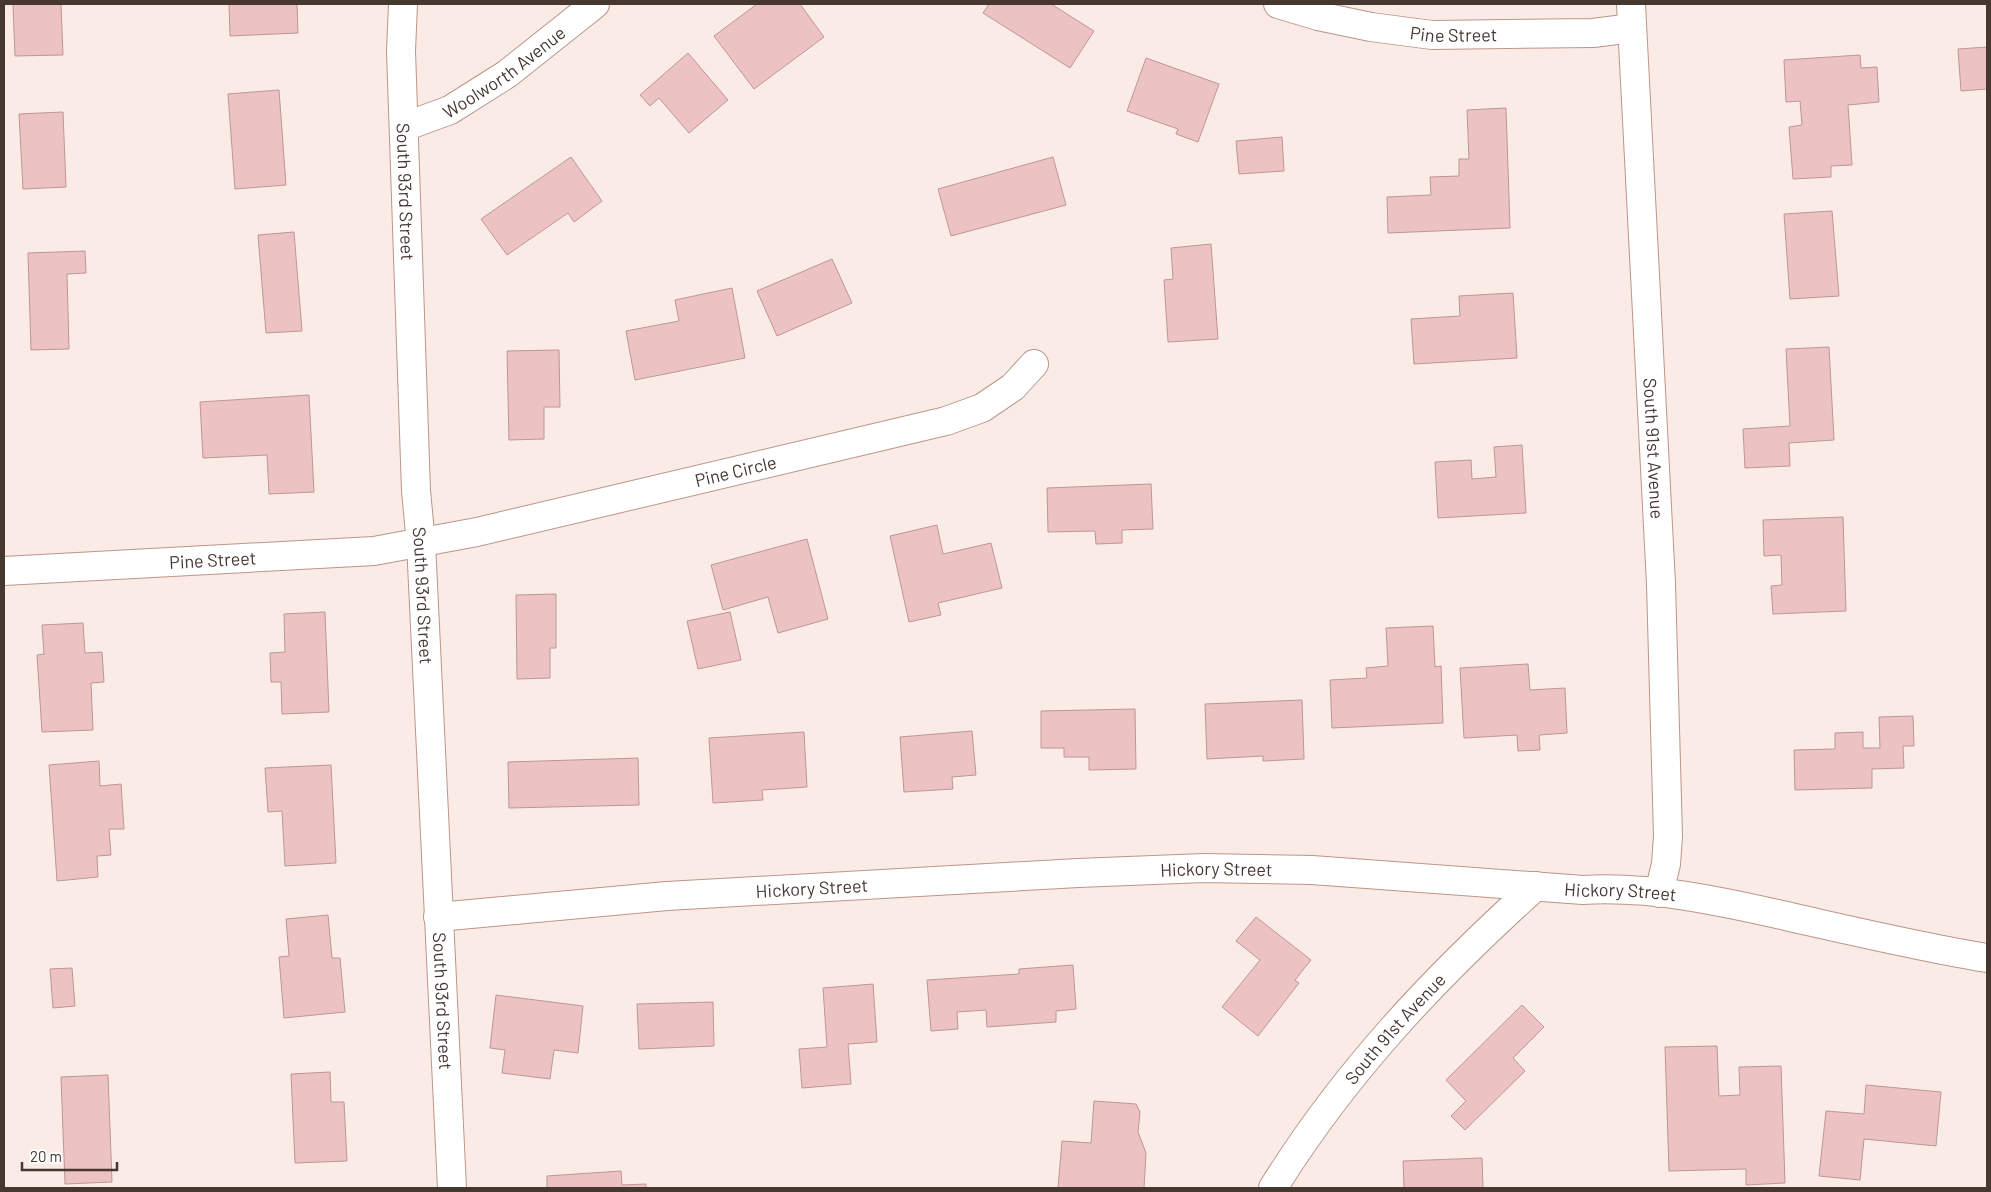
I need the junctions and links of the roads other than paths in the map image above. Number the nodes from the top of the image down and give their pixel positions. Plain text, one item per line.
1 (403, 4) edge
2 (595, 4) edge
3 (1278, 4) edge
4 (1631, 16) edge
5 (404, 126) junction
6 (1034, 364) dead end
7 (421, 543) junction
8 (4, 571) edge
9 (1536, 886) junction
10 (1659, 893) junction
11 (438, 917) junction
12 (1987, 958) edge
13 (452, 1188) edge
14 (1273, 1188) edge

1 - 5 street, South 93rd Street
2 - 5 street, Woolworth Avenue
3 - 4 street, Pine Street
4 - 10 street, South 91st Avenue
5 - 7 street, South 93rd Street
6 - 7 street, Pine Circle
7 - 8 street, Pine Street
7 - 11 street, South 93rd Street
9 - 10 street, Hickory Street
9 - 11 street, Hickory Street
9 - 14 street, South 91st Avenue
10 - 12 street, Hickory Street
11 - 13 street, South 93rd Street

